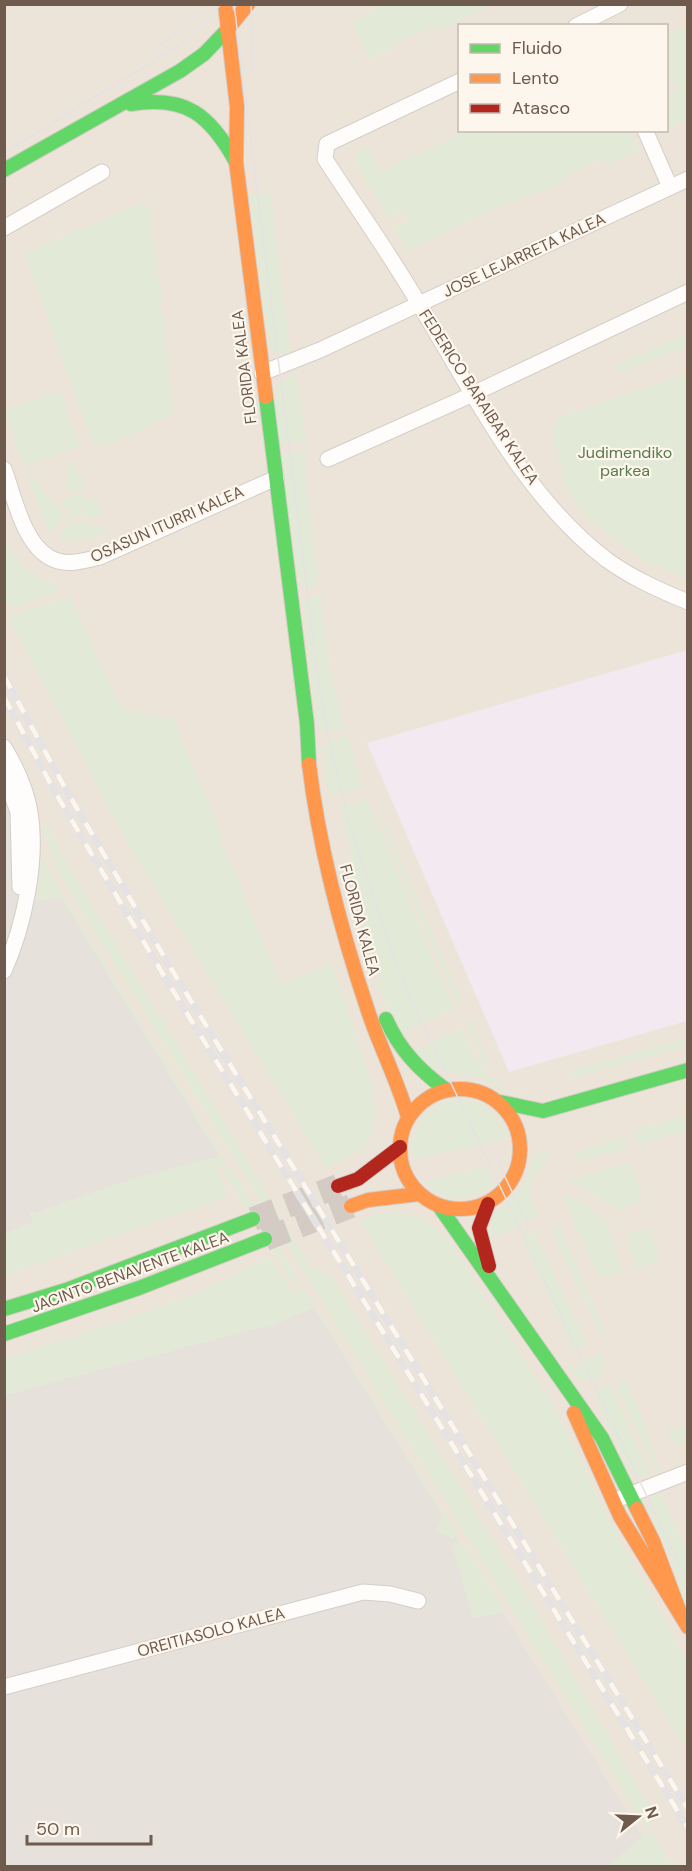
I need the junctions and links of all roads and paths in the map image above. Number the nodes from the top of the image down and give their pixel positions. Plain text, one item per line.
1 (225, 4) edge
2 (248, 4) edge
3 (620, 4) edge
4 (595, 16) edge
5 (580, 24) edge
6 (227, 30) junction
7 (458, 81) edge
8 (104, 112) junction
9 (646, 132) edge
10 (236, 162) junction
11 (4, 170) edge
12 (102, 172) dead end
13 (687, 179) edge
14 (670, 187) junction
15 (4, 228) edge
16 (687, 292) edge
17 (420, 304) junction
18 (262, 373) junction
19 (474, 394) junction
20 (328, 459) dead end
21 (4, 469) edge
22 (276, 478) junction
23 (687, 602) edge
24 (307, 724) junction
25 (4, 747) edge
26 (4, 773) edge
27 (21, 917) junction
28 (357, 927) dead end
29 (4, 971) edge
30 (383, 1010) dead end
31 (687, 1070) edge
32 (445, 1089) junction
33 (500, 1102) junction
34 (543, 1111) junction
35 (408, 1117) junction
36 (521, 1143) junction
37 (400, 1147) junction
38 (338, 1186) tunnel mouth
39 (420, 1194) junction
40 (488, 1204) junction
41 (351, 1206) tunnel mouth
42 (439, 1206) junction
43 (253, 1219) tunnel mouth
44 (265, 1239) tunnel mouth
45 (497, 1286) junction
46 (4, 1309) edge
47 (4, 1334) edge
48 (557, 1374) junction
49 (687, 1472) edge
50 (630, 1493) junction
51 (613, 1502) junction
52 (418, 1601) dead end
53 (679, 1610) junction
54 (687, 1627) edge
55 (4, 1687) edge

1 - 6 main road, FLORIDA KALEA
2 - 6 main road
3 - 4 street
4 - 5 street
6 - 8 main road
6 - 10 main road, FLORIDA KALEA
7 - 17 street, FEDERICO BARAIBAR KALEA
8 - 10 main road
8 - 11 main road
9 - 14 street
10 - 18 main road, FLORIDA KALEA
12 - 15 street
13 - 14 street, JOSE LEJARRETA KALEA
14 - 17 street, JOSE LEJARRETA KALEA
16 - 19 street
17 - 18 street, JOSE LEJARRETA KALEA
17 - 19 street, FEDERICO BARAIBAR KALEA
18 - 22 main road, FLORIDA KALEA
19 - 20 street
19 - 23 street, FEDERICO BARAIBAR KALEA
21 - 22 street, OSASUN ITURRI KALEA
22 - 24 main road, FLORIDA KALEA
24 - 28 main road, FLORIDA KALEA
24 - 35 main road, FLORIDA KALEA
25 - 27 street
26 - 27 street
27 - 29 street
30 - 32 main road
31 - 34 main road
32 - 33 main road
32 - 35 main road
33 - 34 main road
33 - 36 main road
34 - 36 main road
35 - 37 main road
36 - 40 main road
37 - 38 main road
37 - 39 main road
39 - 41 main road
39 - 42 main road
40 - 42 main road
40 - 45 main road
42 - 45 main road
43 - 46 main road, JACINTO BENAVENTE KALEA
44 - 47 main road, JACINTO BENAVENTE KALEA
45 - 48 main road
48 - 50 main road
48 - 51 main road
49 - 50 street
50 - 51 street
50 - 53 main road
51 - 53 main road
52 - 55 street, OREITIASOLO KALEA
53 - 54 main road

